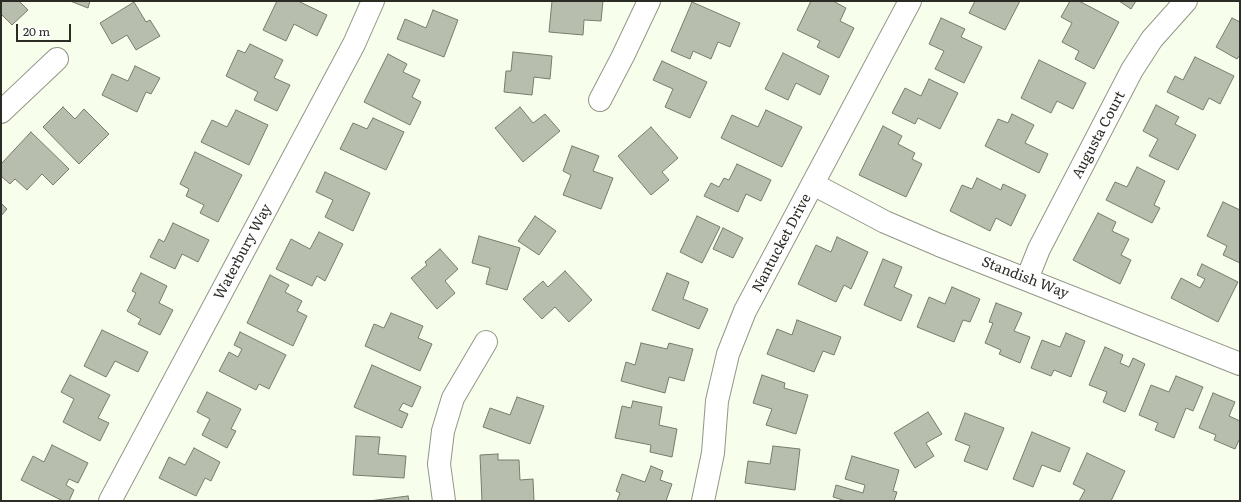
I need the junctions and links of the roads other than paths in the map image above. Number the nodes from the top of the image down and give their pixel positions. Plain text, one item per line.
1 (373, 1) edge
2 (649, 1) edge
3 (1186, 1) edge
4 (905, 3) edge
5 (57, 59) dead end
6 (600, 100) dead end
7 (1, 112) edge
8 (813, 184) junction
9 (1027, 279) junction
10 (486, 342) dead end
11 (1240, 363) edge
12 (110, 501) edge
13 (444, 501) edge
14 (703, 501) edge

1 - 12 street, Waterbury Way
2 - 6 street
3 - 9 street, Augusta Court
4 - 8 street, Nantucket Drive
5 - 7 street
8 - 9 street, Standish Way
8 - 14 street, Nantucket Drive
9 - 11 street, Standish Way
10 - 13 street

